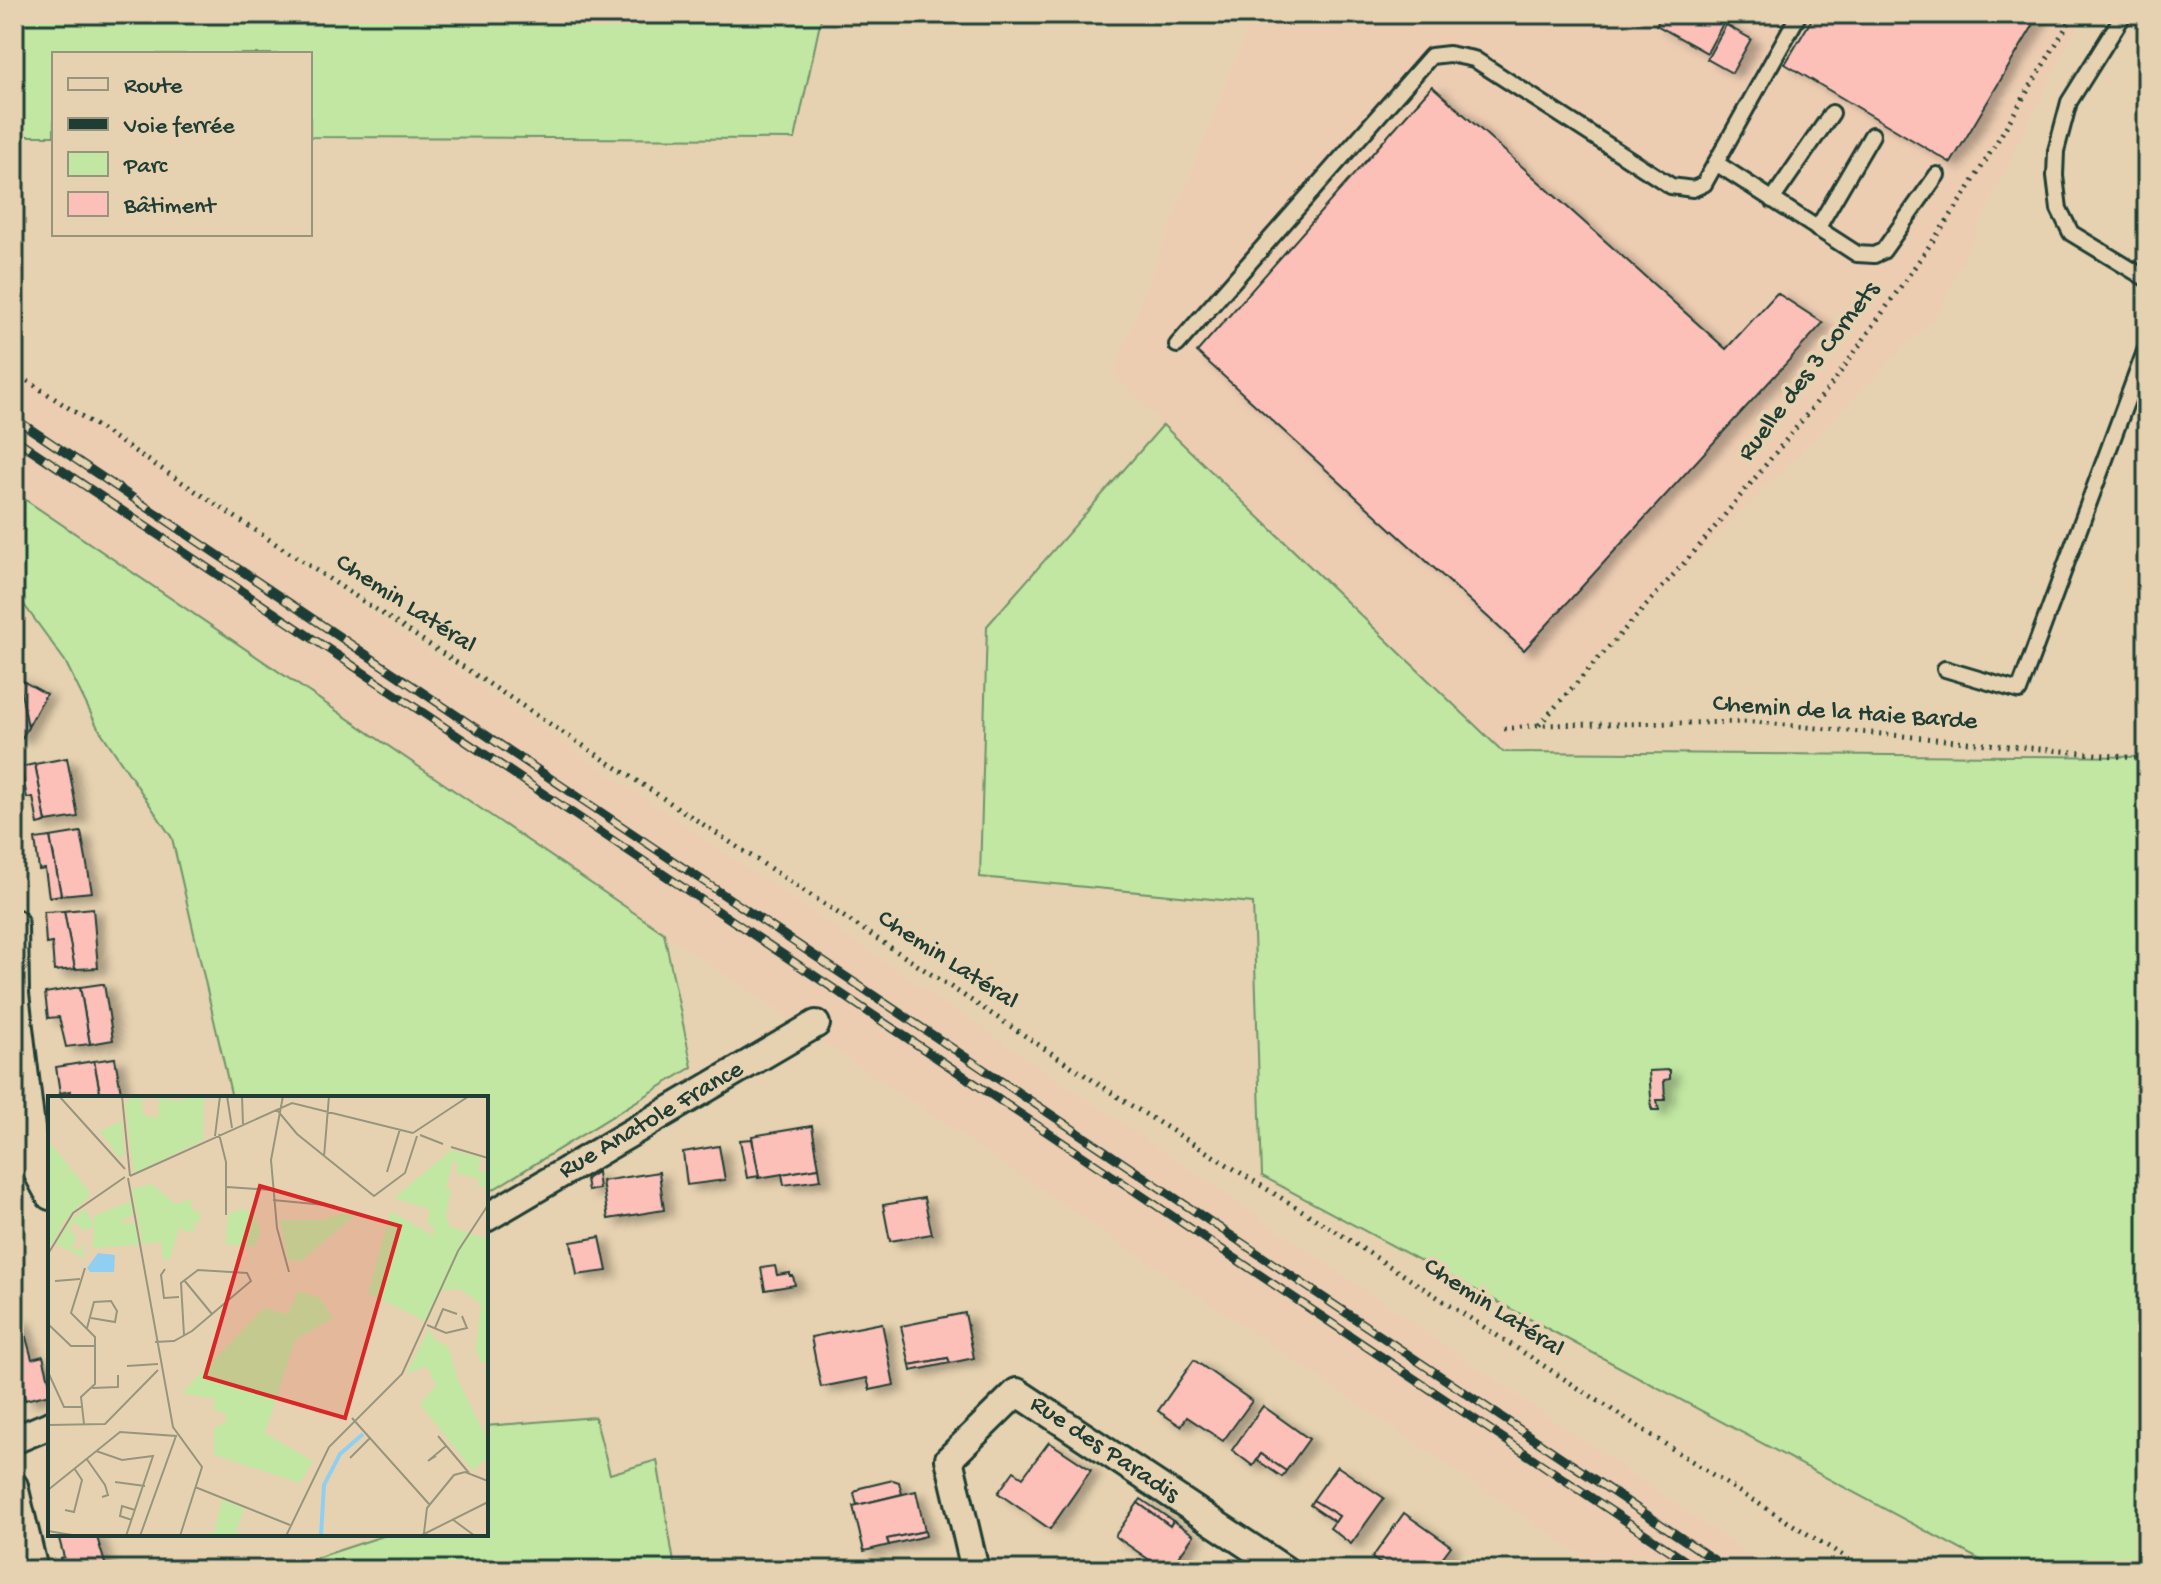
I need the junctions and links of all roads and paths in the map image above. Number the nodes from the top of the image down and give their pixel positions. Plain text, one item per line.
1 (1799, 14) edge
2 (2074, 14) edge
3 (2124, 14) edge
4 (1832, 113) dead end
5 (1872, 135) dead end
6 (1716, 163) junction
7 (1937, 175) dead end
8 (1772, 200) junction
9 (1817, 229) junction
10 (2147, 279) edge
11 (1177, 345) dead end
12 (2147, 346) edge
13 (14, 372) edge
14 (1945, 669) dead end
15 (1539, 725) junction
16 (1504, 729) dead end
17 (2147, 759) edge
18 (14, 923) edge
19 (816, 1024) dead end
20 (48, 1192) edge
21 (488, 1217) edge
22 (48, 1426) edge
23 (14, 1440) edge
24 (14, 1486) edge
25 (34, 1570) edge
26 (975, 1570) edge
27 (1285, 1570) edge
28 (1866, 1570) edge

1 - 6 lane
2 - 15 path, Ruelle des 3 Cornets
3 - 10 lane
4 - 8 lane
5 - 9 lane
6 - 8 lane
6 - 11 lane
7 - 9 lane
8 - 9 lane
12 - 14 lane
13 - 28 path, Chemin Latéral
15 - 16 path, Chemin de la Haie Barde
15 - 17 path, Chemin de la Haie Barde
18 - 20 street
19 - 21 street, Rue Anatole France
22 - 23 street
24 - 25 street
26 - 27 street, Rue des Paradis

